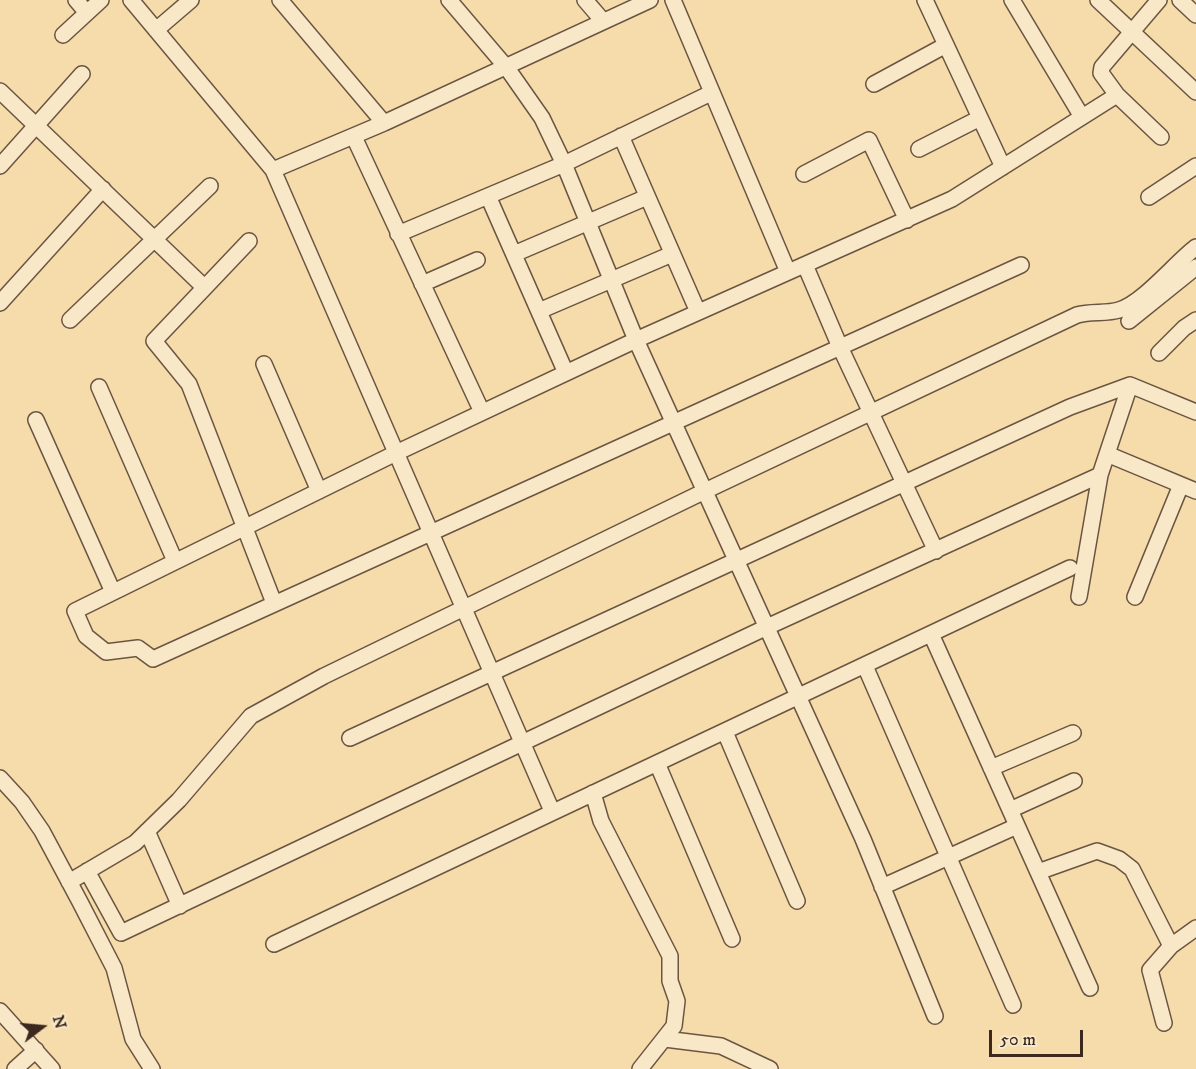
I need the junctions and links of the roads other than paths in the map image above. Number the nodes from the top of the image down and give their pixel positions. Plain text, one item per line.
1 (76, 0) edge
2 (101, 0) edge
3 (131, 0) edge
4 (191, 0) edge
5 (280, 0) edge
6 (449, 0) edge
7 (585, 0) edge
8 (650, 0) edge
9 (673, 0) edge
10 (925, 0) edge
11 (1012, 0) edge
12 (1098, 0) edge
13 (1159, 0) edge
14 (1180, 0) edge
15 (87, 13) junction
16 (1196, 15) edge
17 (603, 21) junction
18 (156, 30) junction
19 (1132, 32) junction
20 (63, 35) dead end
21 (946, 45) junction
22 (507, 68) junction
23 (82, 74) dead end
24 (874, 84) dead end
25 (0, 91) edge
26 (1196, 92) edge
27 (711, 93) junction
28 (1117, 95) junction
29 (1082, 117) junction
30 (980, 118) junction
31 (384, 123) junction
32 (36, 125) junction
33 (621, 136) junction
34 (354, 137) junction
35 (1161, 137) dead end
36 (919, 149) dead end
37 (564, 164) junction
38 (0, 166) edge
39 (1196, 166) edge
40 (1003, 167) junction
41 (273, 170) junction
42 (804, 174) dead end
43 (210, 186) dead end
44 (103, 189) junction
45 (489, 196) junction
46 (647, 196) junction
47 (1149, 196) dead end
48 (907, 220) junction
49 (588, 223) junction
50 (398, 234) junction
51 (154, 239) junction
52 (249, 241) dead end
53 (1196, 247) edge
54 (514, 254) junction
55 (672, 254) junction
56 (477, 260) dead end
57 (805, 265) junction
58 (1021, 265) dead end
59 (1196, 267) edge
60 (788, 272) junction
61 (612, 281) junction
62 (422, 284) junction
63 (204, 287) junction
64 (0, 303) edge
65 (539, 311) junction
66 (698, 312) junction
67 (70, 320) dead end
68 (1196, 320) edge
69 (1129, 321) dead end
70 (636, 340) junction
71 (840, 347) junction
72 (1159, 353) dead end
73 (264, 364) dead end
74 (566, 373) junction
75 (1130, 385) junction
76 (99, 387) dead end
77 (482, 412) junction
78 (871, 412) junction
79 (1196, 412) edge
80 (36, 420) dead end
81 (673, 423) junction
82 (396, 453) junction
83 (1107, 454) junction
84 (1100, 475) junction
85 (903, 483) junction
86 (1181, 484) junction
87 (319, 491) junction
88 (705, 491) junction
89 (1196, 491) edge
90 (243, 528) junction
91 (430, 531) junction
92 (936, 551) junction
93 (736, 559) junction
94 (176, 561) junction
95 (1070, 568) dead end
96 (113, 592) junction
97 (1079, 597) dead end
98 (1135, 597) dead end
99 (274, 603) junction
100 (464, 608) junction
101 (767, 627) junction
102 (931, 634) junction
103 (865, 666) junction
104 (492, 674) junction
105 (799, 698) junction
106 (725, 732) junction
107 (1073, 734) dead end
108 (350, 738) dead end
109 (523, 744) junction
110 (657, 763) junction
111 (991, 768) junction
112 (0, 778) edge
113 (1074, 781) dead end
114 (593, 793) junction
115 (1010, 810) junction
116 (552, 812) junction
117 (1017, 826) junction
118 (147, 831) junction
119 (948, 857) junction
120 (87, 871) junction
121 (1038, 872) junction
122 (69, 882) junction
123 (882, 887) junction
124 (797, 901) dead end
125 (180, 906) junction
126 (1196, 928) edge
127 (732, 939) dead end
128 (274, 944) dead end
129 (1171, 946) junction
130 (1090, 988) dead end
131 (1013, 1005) dead end
132 (2, 1015) edge
133 (935, 1016) dead end
134 (1164, 1023) dead end
135 (665, 1039) junction
136 (36, 1050) junction
137 (15, 1069) edge
138 (52, 1069) edge
139 (152, 1069) edge
140 (640, 1069) edge
141 (770, 1069) edge

1 - 15 street
2 - 15 street
3 - 18 street
4 - 18 street
5 - 31 street
6 - 22 street
7 - 17 street
8 - 17 street
9 - 27 street
10 - 21 street
11 - 29 street
12 - 19 street
13 - 19 street
14 - 16 street
15 - 20 street
17 - 22 street
18 - 41 street
19 - 26 street
19 - 28 street
21 - 24 street
21 - 30 street
22 - 31 street
22 - 37 street
23 - 32 street
25 - 32 street
27 - 33 street
27 - 60 street
28 - 29 street
28 - 35 street
29 - 40 street
30 - 36 street
30 - 40 street
31 - 34 street
32 - 38 street
32 - 44 street
33 - 37 street
33 - 46 street
34 - 41 street
34 - 50 street
37 - 45 street
37 - 49 street
39 - 47 street
40 - 48 street
41 - 82 street
42 - 48 street
43 - 51 street
44 - 51 street
44 - 64 street
45 - 50 street
45 - 54 street
46 - 49 street
46 - 55 street
48 - 57 street
49 - 54 street
49 - 61 street
50 - 62 street
51 - 63 street
51 - 67 street
52 - 63 street
53 - 78 street
54 - 65 street
55 - 61 street
55 - 66 street
56 - 62 street
57 - 60 street
57 - 71 street
58 - 71 street
59 - 69 street
60 - 66 street
61 - 65 street
61 - 70 street
62 - 77 street
63 - 90 street
65 - 74 street
66 - 70 street
68 - 72 street
70 - 74 street
70 - 81 street
71 - 78 street
71 - 81 street
73 - 87 street
74 - 77 street
75 - 79 street
75 - 83 street
75 - 85 street
76 - 94 street
77 - 82 street
78 - 85 street
78 - 88 street
80 - 96 street
81 - 88 street
81 - 91 street
82 - 87 street
82 - 91 street
83 - 84 street
83 - 86 street
84 - 92 street
84 - 97 street
85 - 92 street
85 - 93 street
86 - 89 street
86 - 98 street
87 - 90 street
88 - 93 street
88 - 100 street
90 - 94 street
90 - 99 street
91 - 99 street
91 - 100 street
92 - 101 street
93 - 101 street
93 - 104 street
94 - 96 street
95 - 102 street
96 - 99 street
100 - 104 street
100 - 118 street
101 - 105 street
101 - 109 street
102 - 103 street
102 - 111 street
103 - 105 street
103 - 119 street
104 - 108 street
104 - 109 street
105 - 106 street
105 - 123 street
106 - 110 street
106 - 124 street
107 - 111 street
109 - 116 street
109 - 125 street
110 - 114 street
110 - 127 street
111 - 115 street
112 - 122 street
113 - 115 street
114 - 116 street
114 - 135 street
115 - 117 street
116 - 128 street
117 - 119 street
117 - 121 street
118 - 120 street
118 - 125 street
119 - 123 street
119 - 131 street
120 - 122 street
120 - 125 street
121 - 129 street
121 - 130 street
122 - 139 street
123 - 133 street
126 - 129 street
129 - 134 street
132 - 136 street
135 - 140 street
135 - 141 street
136 - 137 street
136 - 138 street

